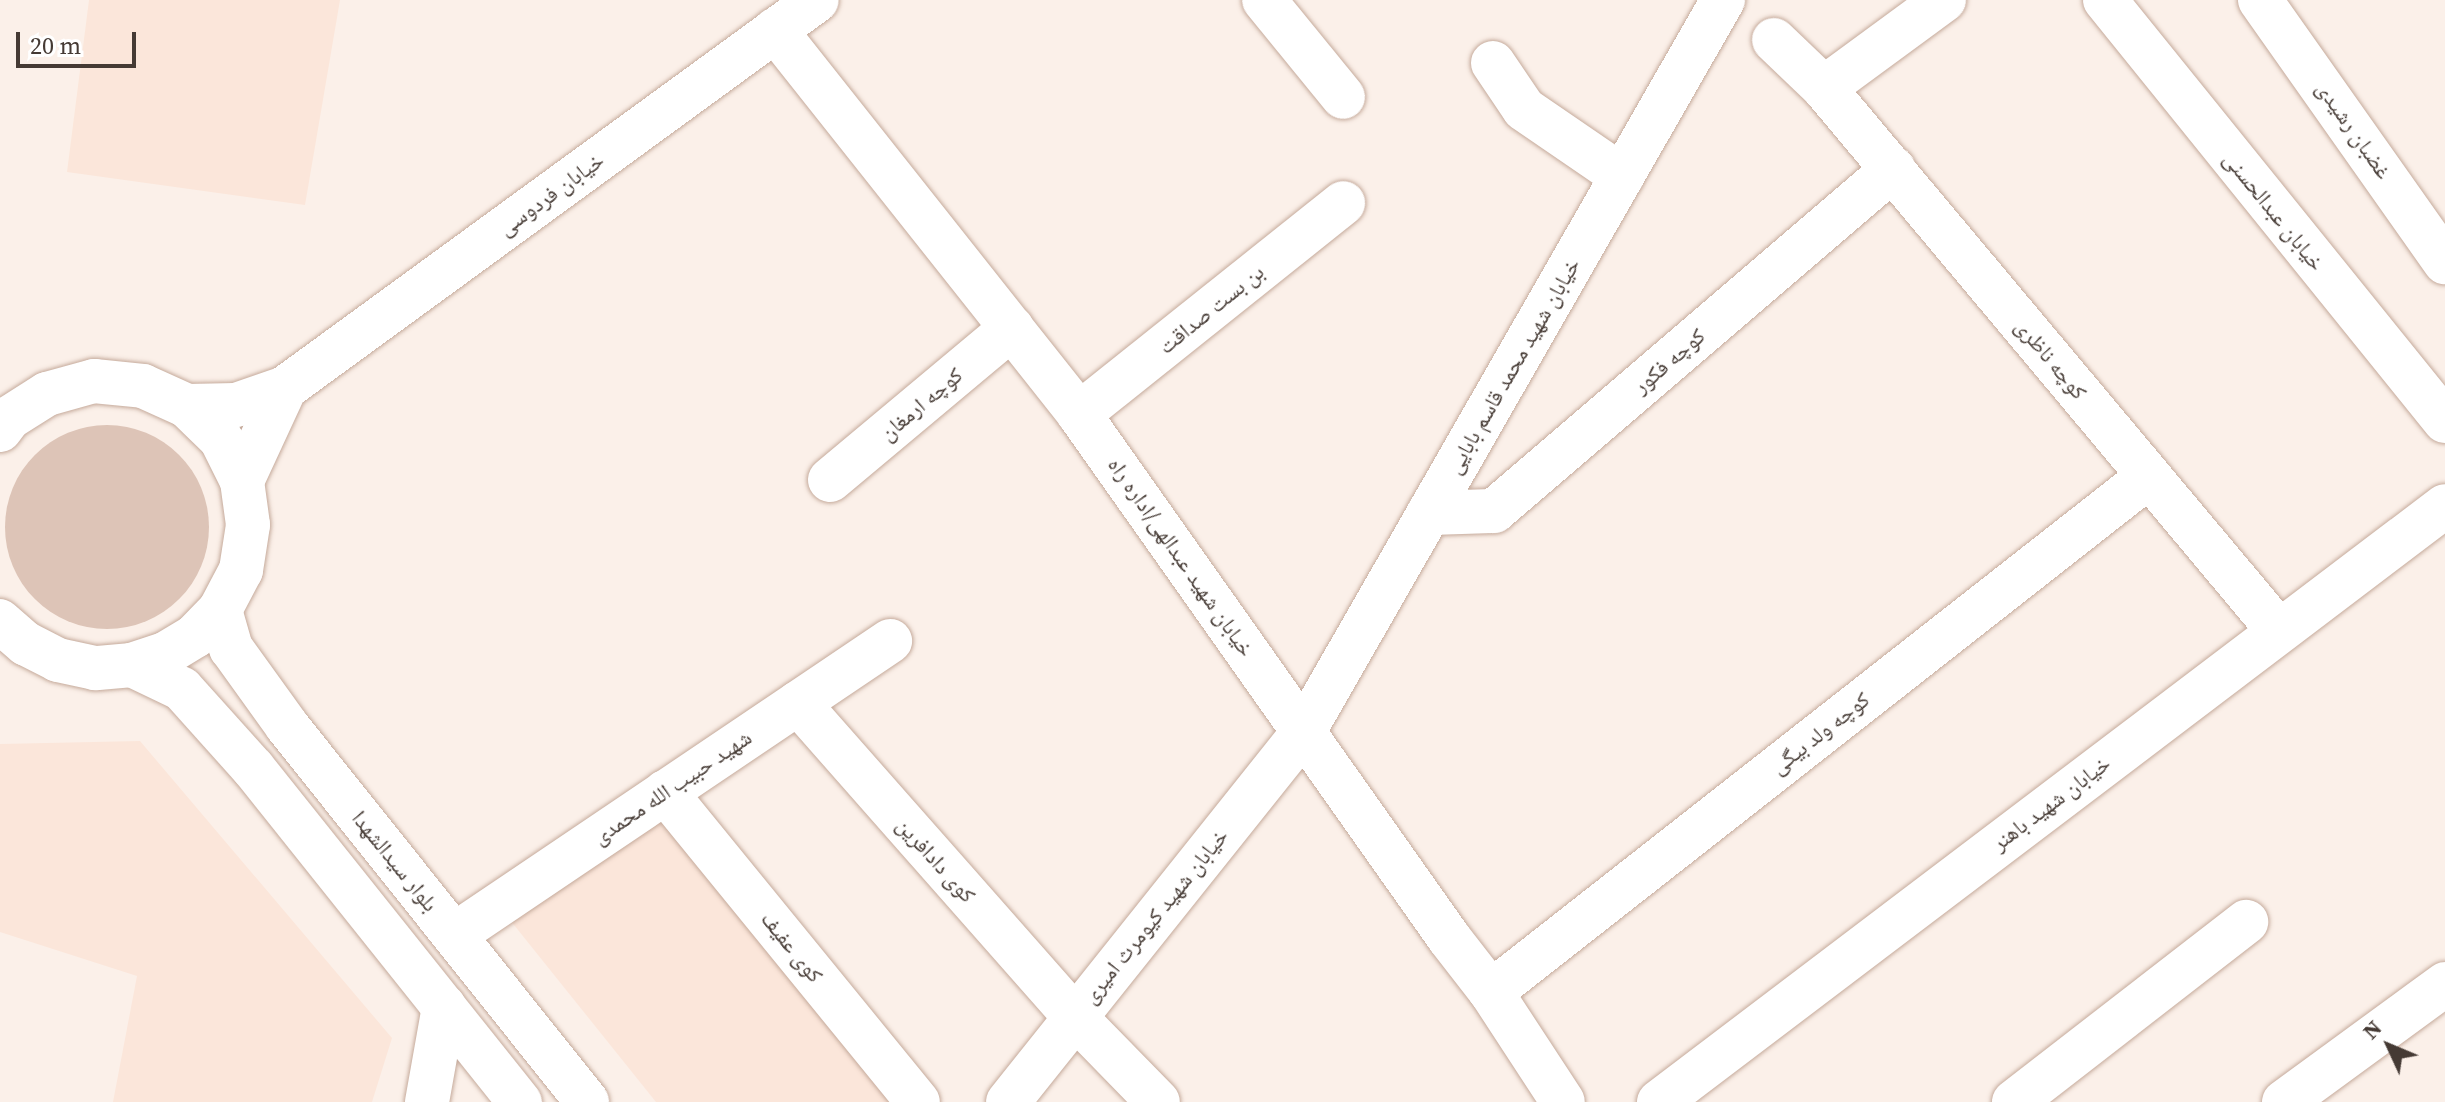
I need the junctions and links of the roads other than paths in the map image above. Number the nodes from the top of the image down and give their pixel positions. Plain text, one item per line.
1 (817, 0) edge
2 (1264, 0) edge
3 (1723, 0) edge
4 (1944, 0) edge
5 (2105, 0) edge
6 (2260, 0) edge
7 (775, 30) junction
8 (1774, 40) dead end
9 (1493, 63) dead end
10 (1824, 88) junction
11 (1343, 97) dead end
12 (1893, 169) junction
13 (1622, 176) junction
14 (1343, 203) dead end
15 (2445, 262) edge
16 (1012, 328) junction
17 (285, 388) junction
18 (187, 406) junction
19 (1079, 414) junction
20 (2445, 421) edge
21 (0, 430) edge
22 (2149, 476) junction
23 (830, 480) dead end
24 (242, 481) junction
25 (2445, 506) edge
26 (1429, 513) junction
27 (220, 610) junction
28 (2278, 630) junction
29 (9, 634) edge
30 (890, 641) dead end
31 (132, 665) junction
32 (798, 703) junction
33 (1304, 731) junction
34 (665, 792) junction
35 (2246, 922) dead end
36 (454, 935) junction
37 (2445, 984) edge
38 (1491, 992) junction
39 (444, 1007) junction
40 (1074, 1016) junction
41 (427, 1102) edge
42 (520, 1102) edge
43 (587, 1102) edge
44 (918, 1102) edge
45 (1008, 1102) edge
46 (1158, 1102) edge
47 (1563, 1102) edge
48 (1659, 1102) edge
49 (2014, 1102) edge
50 (2284, 1102) edge

1 - 7 street, خیابان فردوسی
2 - 11 street
3 - 13 street, خیابان شهید محمد قاسم بابایی
4 - 10 street
5 - 20 street, خیابان عبدالحسنی
6 - 15 street, غضبان رشیدی
7 - 16 street, خیابان شهید عبدالهی/اداره راه
7 - 17 street, خیابان فردوسی
8 - 10 street, کوچه ناظری
9 - 13 street
10 - 12 street, کوچه ناظری
12 - 22 street, کوچه ناظری
12 - 26 street, کوچه فکور
13 - 26 street, خیابان شهید محمد قاسم بابایی
14 - 19 street, بن بست صداقت
16 - 19 street, خیابان شهید عبدالهی/اداره راه
16 - 23 street, کوچه ارمغان
17 - 18 street, خیابان فردوسی
17 - 24 street, خیابان فردوسی
18 - 21 street
18 - 24 street
19 - 33 street, خیابان شهید عبدالهی/اداره راه
22 - 28 street, کوچه ناظری
22 - 38 street, کوچه ولد بیگی
24 - 27 street
25 - 28 street, خیابان شهید باهنر
26 - 33 street, خیابان شهید محمد قاسم بابایی
27 - 31 street
27 - 36 street, بلوار سیدالشهدا
28 - 48 street, خیابان شهید باهنر
29 - 31 street
30 - 32 street, شهید حبیب‌ الله محمدی
31 - 39 street
32 - 34 street, شهید حبیب‌ الله محمدی
32 - 40 street, کوی دادافرین
33 - 38 street, خیابان شهید عبدالهی/اداره راه
33 - 40 street, خیابان شهید کیومرث امیری
34 - 36 street, شهید حبیب‌ الله محمدی
34 - 44 street, کوی عفیف
35 - 49 street
36 - 43 street, بلوار سیدالشهدا
37 - 50 street
38 - 47 street, خیابان شهید عبدالهی/اداره راه
39 - 41 street
39 - 42 street
40 - 45 street, خیابان شهید کیومرث امیری
40 - 46 street, کوی دادافرین

